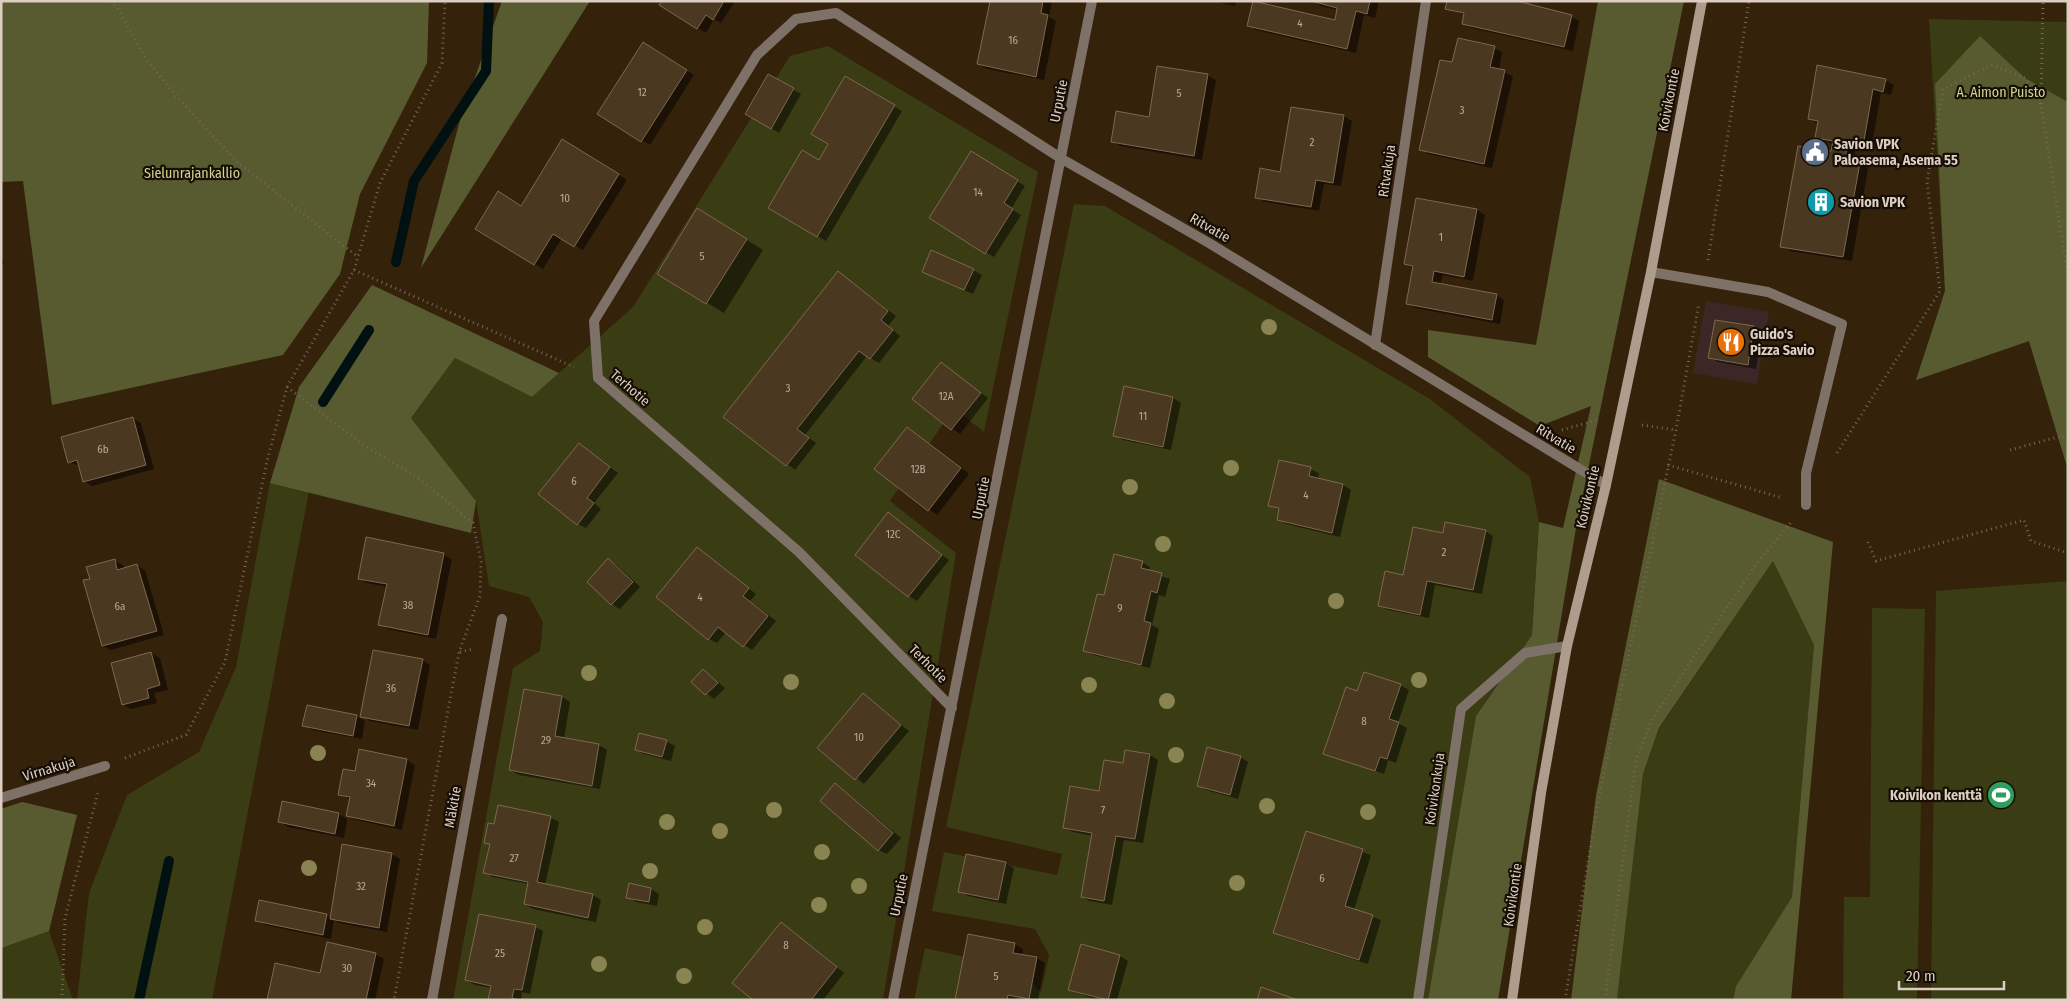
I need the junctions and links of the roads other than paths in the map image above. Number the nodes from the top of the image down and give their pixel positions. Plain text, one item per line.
1 (1092, 1) edge
2 (1426, 1) edge
3 (1702, 1) edge
4 (796, 19) joint
5 (1062, 159) junction
6 (1651, 272) junction
7 (1376, 345) junction
8 (1606, 486) junction
9 (1806, 505) road end
10 (502, 619) dead end
11 (1567, 646) junction
12 (952, 708) junction
13 (105, 766) road end
14 (1, 798) edge
15 (432, 1000) edge
16 (893, 1000) edge
17 (1418, 1000) edge
18 (1512, 1000) edge

1 - 5 street, Urputie
2 - 7 street, Ritvakuja
3 - 6 main road, Koivikontie
4 - 5 street, Ritvatie
4 - 12 street, Terhotie
5 - 7 street, Ritvatie
5 - 12 street, Urputie
6 - 8 main road, Koivikontie
6 - 9 street
7 - 8 street, Ritvatie
8 - 11 main road, Koivikontie
10 - 15 street, Mäkitie
11 - 17 street, Koivikonkuja
11 - 18 main road, Koivikontie
12 - 16 street, Urputie
13 - 14 street, Virnakuja

